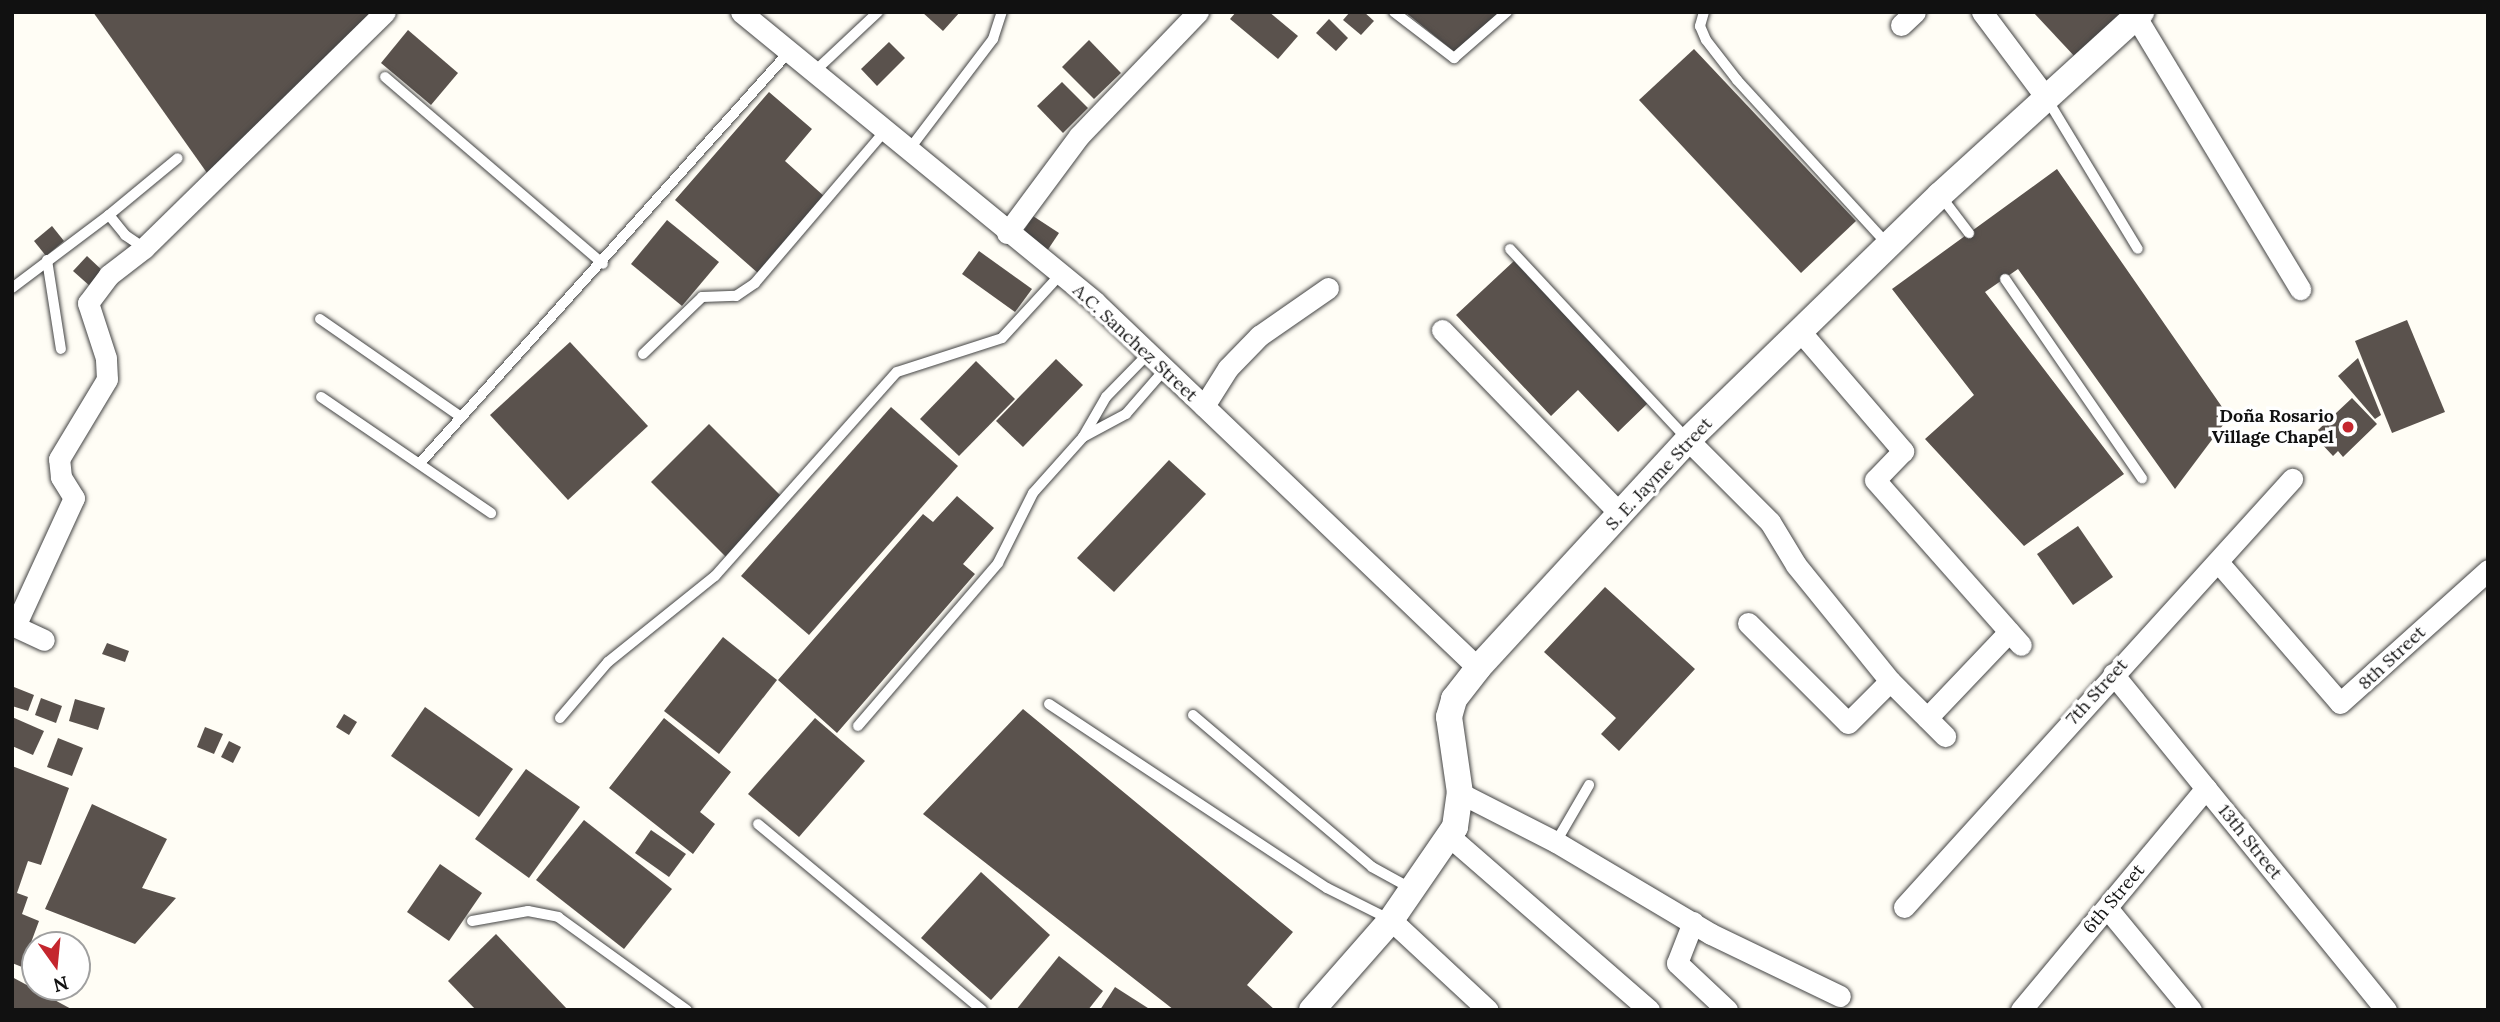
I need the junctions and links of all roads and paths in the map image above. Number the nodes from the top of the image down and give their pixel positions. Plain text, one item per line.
1 (385, 12) edge
2 (741, 12) edge
3 (878, 12) edge
4 (1002, 12) edge
5 (1198, 12) edge
6 (1394, 12) edge
7 (1507, 12) edge
8 (1704, 12) edge
9 (1982, 12) edge
10 (2138, 15) edge
11 (788, 53) junction
12 (814, 72) junction
13 (385, 77) dead end
14 (2047, 99) junction
15 (884, 132) junction
16 (908, 151) junction
17 (178, 158) dead end
18 (1940, 195) junction
19 (109, 215) junction
20 (1007, 233) junction
21 (1969, 233) dead end
22 (1888, 246) junction
23 (144, 248) junction
24 (1510, 249) dead end
25 (2138, 249) dead end
26 (47, 260) junction
27 (603, 264) junction
28 (1060, 275) junction
29 (2005, 279) dead end
30 (12, 288) edge
31 (1328, 288) dead end
32 (2300, 289) dead end
33 (320, 319) dead end
34 (1442, 330) dead end
35 (1799, 330) junction
36 (61, 349) dead end
37 (1149, 353) junction
38 (643, 354) dead end
39 (1165, 369) junction
40 (321, 397) dead end
41 (1204, 406) junction
42 (461, 417) junction
43 (1083, 437) junction
44 (1688, 440) junction
45 (421, 462) junction
46 (2142, 478) dead end
47 (2292, 479) dead end
48 (491, 513) dead end
49 (1620, 514) junction
50 (2218, 562) junction
51 (2488, 570) edge
52 (1748, 623) dead end
53 (14, 626) edge
54 (44, 640) dead end
55 (1478, 668) junction
56 (2113, 674) junction
57 (1890, 681) junction
58 (1049, 704) dead end
59 (1193, 715) dead end
60 (560, 718) dead end
61 (1927, 718) junction
62 (858, 726) dead end
63 (1945, 736) dead end
64 (1589, 785) dead end
65 (2206, 788) junction
66 (1460, 793) junction
67 (758, 824) dead end
68 (1450, 836) junction
69 (1556, 842) junction
70 (1412, 889) junction
71 (1904, 907) dead end
72 (2107, 908) junction
73 (1391, 920) junction
74 (472, 921) dead end
75 (1693, 922) junction
76 (1840, 996) dead end
77 (687, 1010) edge
78 (982, 1010) edge
79 (1312, 1010) edge
80 (1488, 1010) edge
81 (1649, 1010) edge
82 (1727, 1010) edge
83 (2021, 1010) edge
84 (2191, 1010) edge
85 (2386, 1010) edge

1 - 23 street
2 - 11 street, A.C. Sanchez Street
3 - 12 lane
4 - 16 lane
5 - 20 street
6 - 7 lane
8 - 22 lane
9 - 14 street
10 - 14 street, S. E. Jayme Street
10 - 32 street
11 - 12 street, A.C. Sanchez Street
11 - 27 lane
12 - 15 street, A.C. Sanchez Street
13 - 27 lane
14 - 18 street, S. E. Jayme Street
14 - 25 lane
15 - 16 street, A.C. Sanchez Street
15 - 38 lane
16 - 20 street, A.C. Sanchez Street
17 - 19 lane
18 - 21 lane
18 - 22 street, S. E. Jayme Street
19 - 23 lane
19 - 26 lane
20 - 28 street, A.C. Sanchez Street
22 - 35 street, S. E. Jayme Street
23 - 53 street
24 - 44 lane
26 - 30 lane
26 - 36 lane
27 - 42 lane
28 - 37 street, A.C. Sanchez Street
28 - 60 lane
29 - 46 lane
31 - 41 street
33 - 42 lane
34 - 49 street
35 - 44 street, S. E. Jayme Street
35 - 61 street
37 - 39 street, A.C. Sanchez Street
37 - 43 lane
39 - 41 street, A.C. Sanchez Street
39 - 43 lane
40 - 45 lane
41 - 55 street, A.C. Sanchez Street
42 - 45 lane
43 - 62 lane
44 - 49 street, S. E. Jayme Street
44 - 57 street
45 - 48 lane
47 - 50 street, 7th Street
49 - 55 street, S. E. Jayme Street
50 - 51 street, 8th Street
50 - 56 street, 7th Street
52 - 57 street
53 - 54 street
55 - 66 street, S. E. Jayme Street
56 - 65 street, 13th Street
56 - 71 street, 7th Street
57 - 61 street
58 - 73 lane
59 - 70 lane
61 - 63 street
64 - 69 lane
65 - 72 street, 6th Street
65 - 85 street, 13th Street
66 - 68 street, S. E. Jayme Street
66 - 69 street
67 - 78 lane
68 - 70 street, S. E. Jayme Street
68 - 81 street
69 - 75 street
70 - 73 street, S. E. Jayme Street
72 - 83 street, 6th Street
72 - 84 street
73 - 79 street, S. E. Jayme Street
73 - 80 street
74 - 77 lane
75 - 76 street
75 - 82 street

